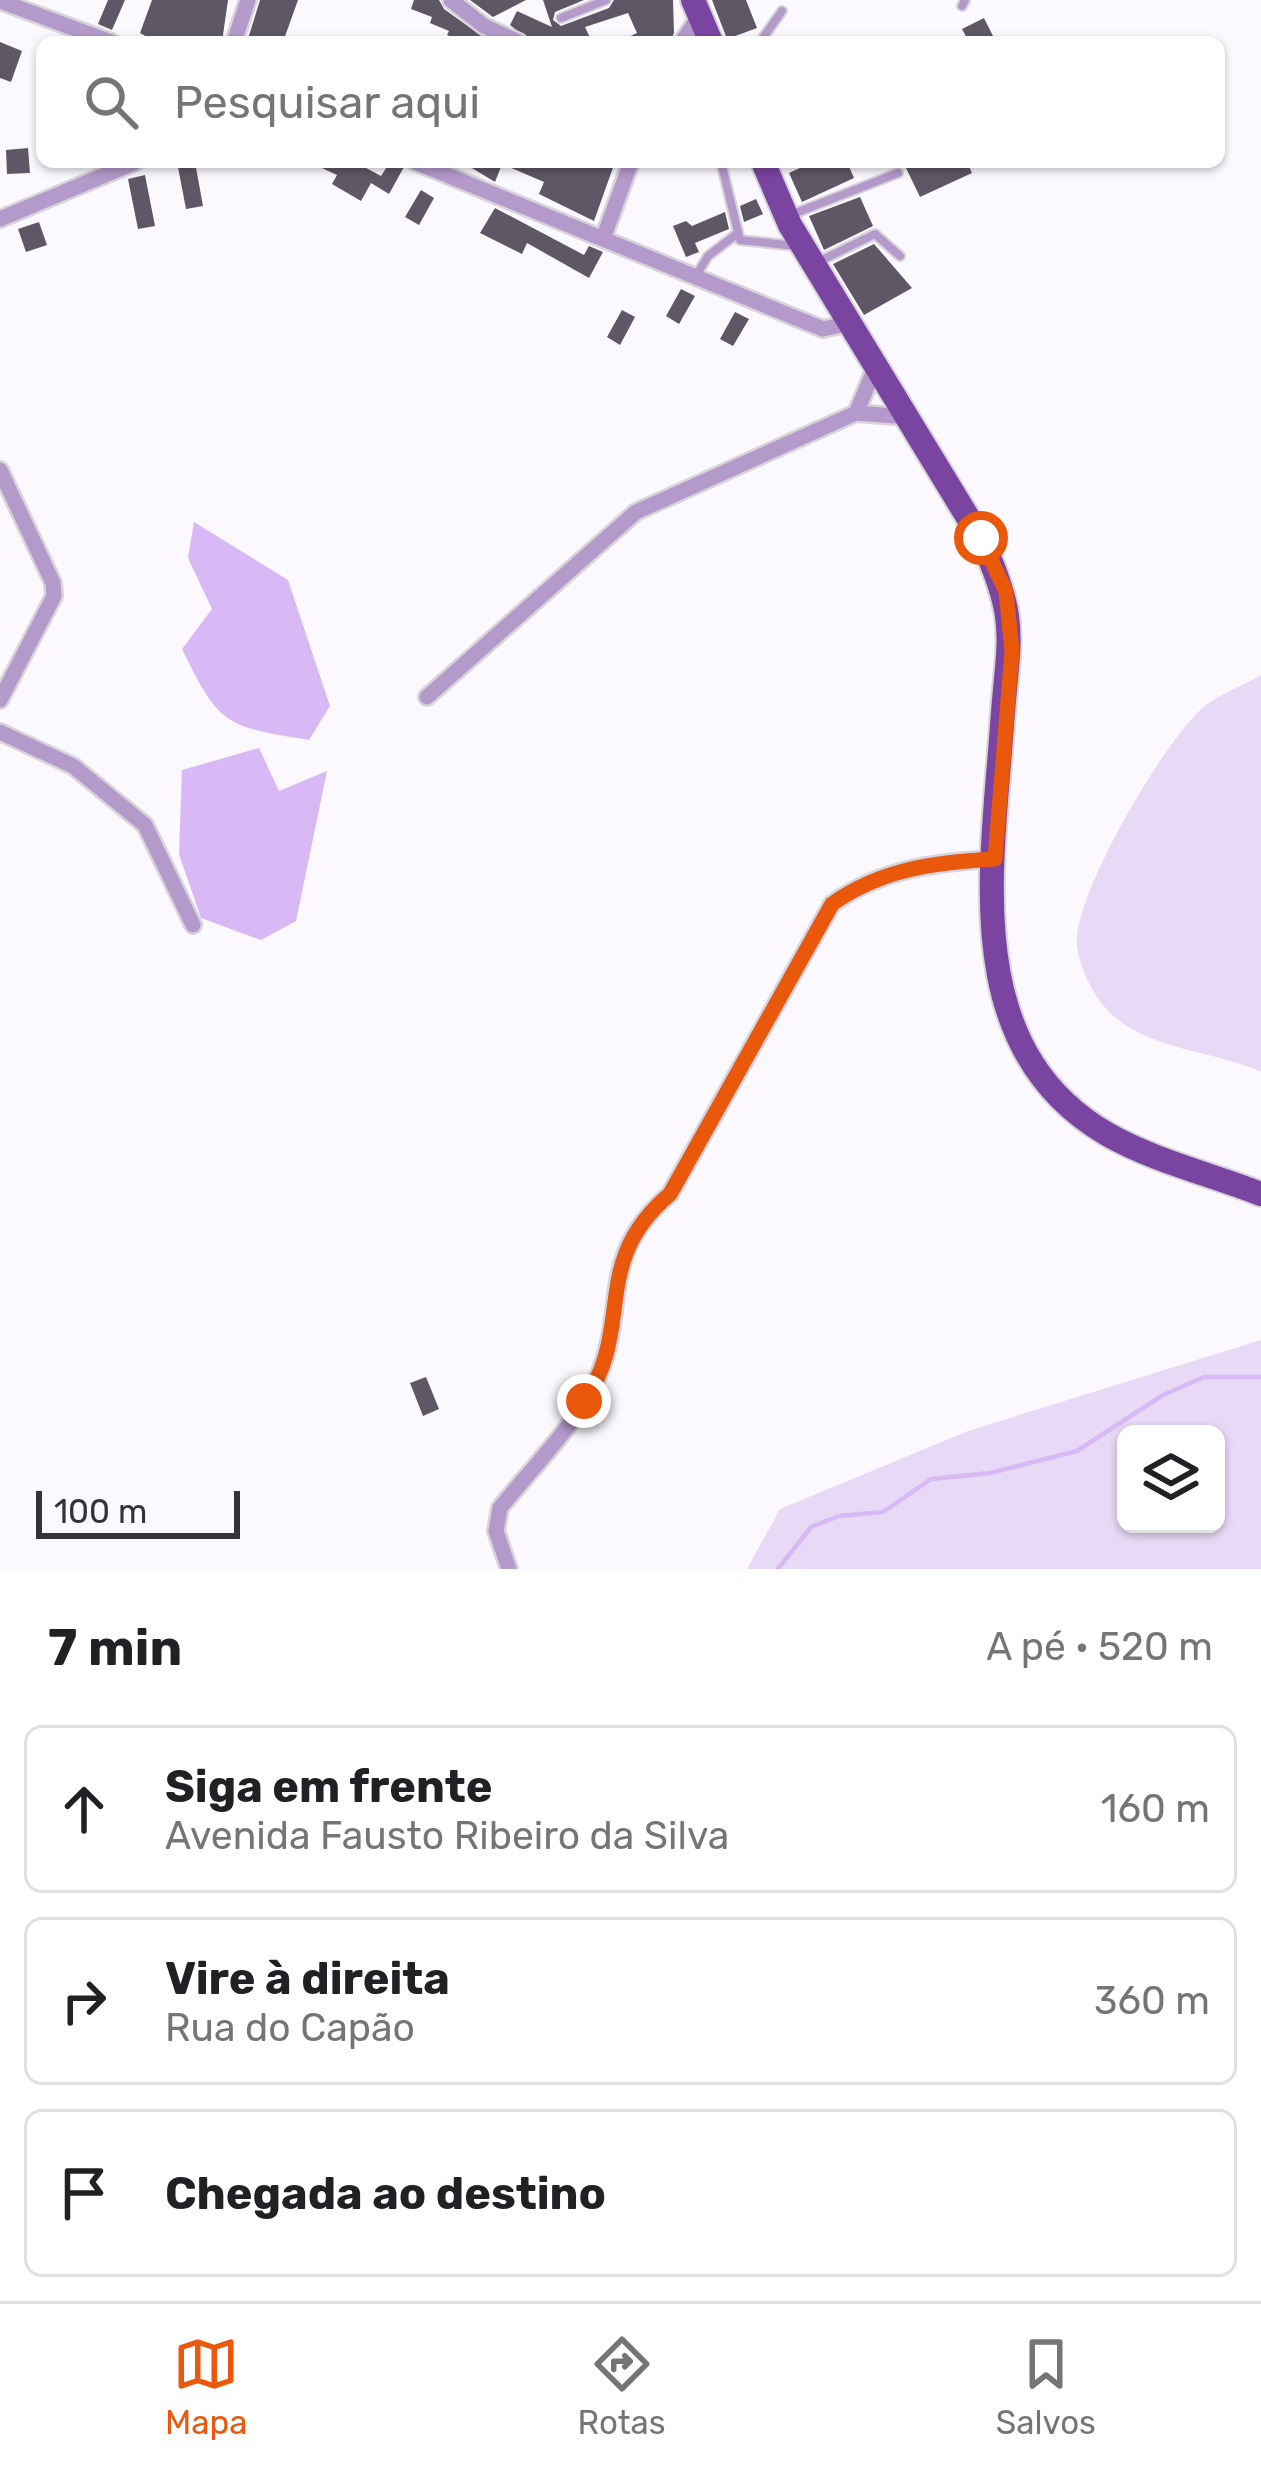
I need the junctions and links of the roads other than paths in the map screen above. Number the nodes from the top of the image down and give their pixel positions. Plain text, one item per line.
1 (248, 0) edge
2 (451, 0) edge
3 (606, 0) edge
4 (0, 1) edge
5 (697, 8) edge
6 (782, 11) dead end
7 (561, 18) dead end
8 (95, 36) edge
9 (236, 36) edge
10 (506, 36) edge
11 (685, 36) edge
12 (709, 36) edge
13 (764, 36) edge
14 (122, 168) edge
15 (430, 168) edge
16 (629, 168) edge
17 (722, 168) edge
18 (766, 168) edge
19 (898, 173) dead end
20 (787, 216) junction
21 (0, 219) edge
22 (738, 233) junction
23 (603, 239) junction
24 (809, 256) junction
25 (900, 256) dead end
26 (695, 277) junction
27 (850, 323) junction
28 (876, 366) junction
29 (856, 413) junction
30 (908, 417) junction
31 (0, 470) edge
32 (428, 697) dead end
33 (0, 700) edge
34 (0, 732) edge
35 (995, 859) junction
36 (194, 925) dead end
37 (1261, 1194) edge
38 (509, 1569) edge

1 - 9 street
2 - 10 street
3 - 7 lane
4 - 8 street
5 - 11 street
5 - 12 main road
6 - 13 lane
14 - 21 street
15 - 23 street
16 - 23 street
17 - 22 lane
18 - 20 main road
19 - 20 lane
20 - 24 main road
22 - 24 lane
22 - 26 lane
23 - 26 street
24 - 25 lane
24 - 27 main road
26 - 27 street
27 - 28 main road
28 - 29 street
28 - 30 main road
29 - 30 street
29 - 32 street
30 - 35 main road
31 - 33 street
34 - 36 street
35 - 37 main road
35 - 38 street

